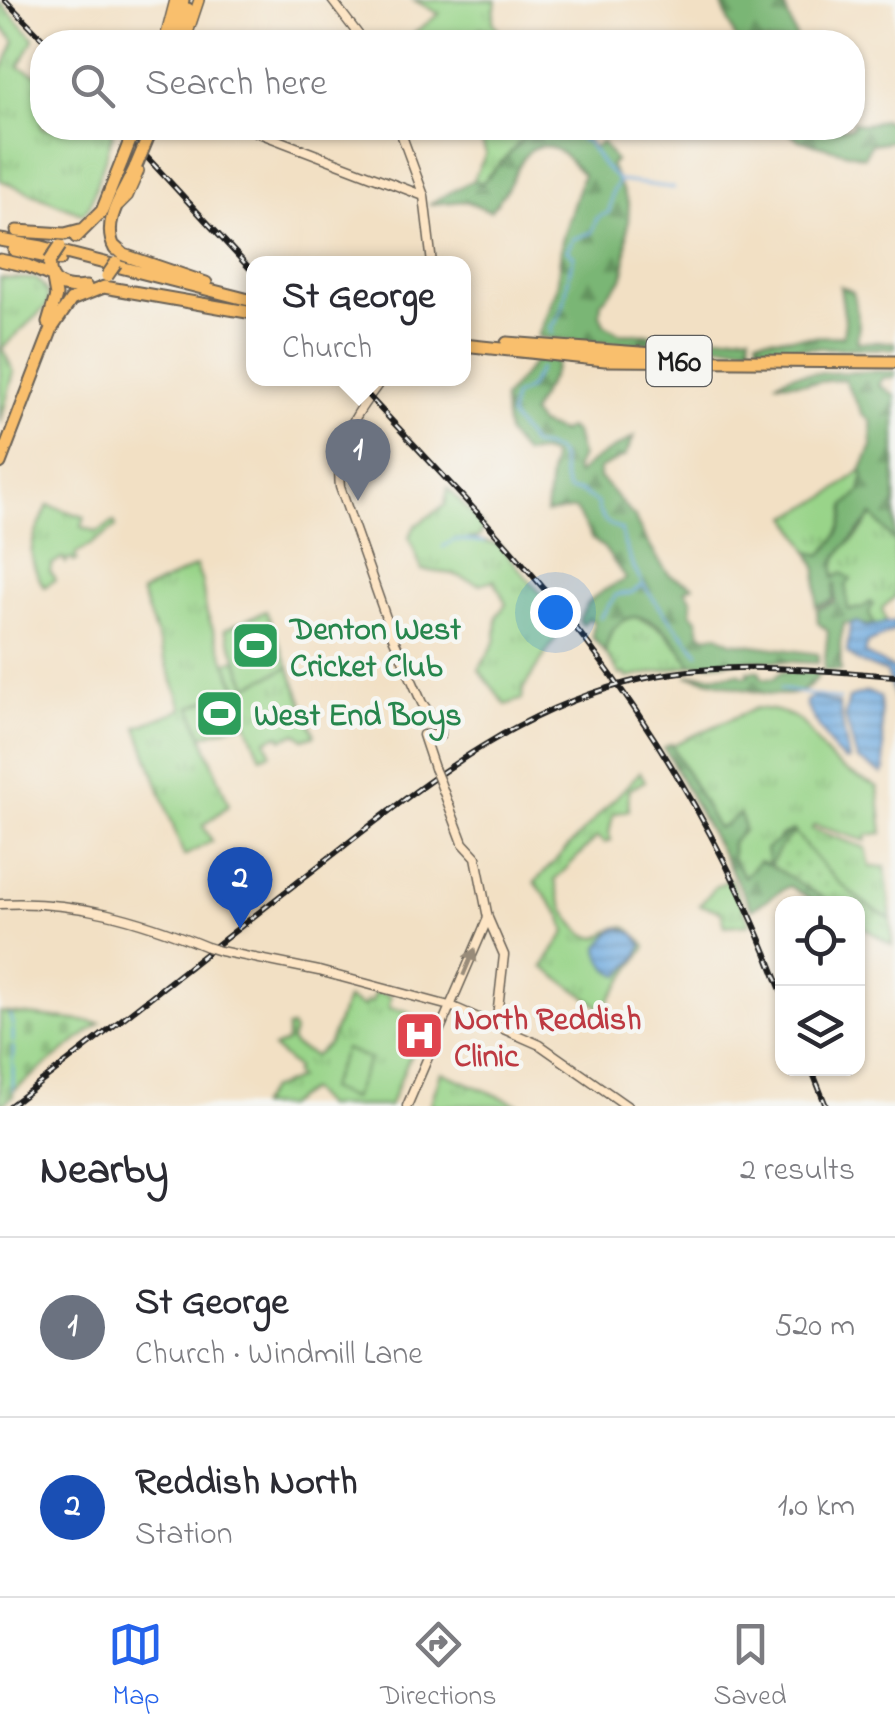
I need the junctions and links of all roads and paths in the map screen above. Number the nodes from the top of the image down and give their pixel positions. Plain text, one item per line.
1 (175, 0) edge
2 (187, 0) edge
3 (198, 0) edge
4 (332, 0) edge
5 (169, 30) edge
6 (173, 30) edge
7 (183, 30) edge
8 (187, 30) edge
9 (355, 30) edge
10 (129, 140) edge
11 (148, 140) edge
12 (277, 140) edge
13 (403, 140) edge
14 (138, 167) junction
15 (128, 196) junction
16 (424, 196) junction
17 (0, 229) edge
18 (65, 239) junction
19 (118, 239) junction
20 (0, 240) edge
21 (0, 248) edge
22 (431, 256) edge
23 (0, 260) edge
24 (49, 272) junction
25 (103, 283) junction
26 (246, 302) edge
27 (246, 303) edge
28 (246, 303) edge
29 (246, 304) edge
30 (471, 338) edge
31 (471, 346) edge
32 (895, 355) edge
33 (895, 362) edge
34 (378, 386) edge
35 (3, 446) edge
36 (0, 463) edge
37 (0, 904) edge
38 (488, 922) junction
39 (450, 1006) junction
40 (494, 1025) junction
41 (407, 1106) edge
42 (627, 1106) edge

1 - 5 main road
2 - 6 highway
2 - 7 highway
3 - 8 main road
4 - 9 street
10 - 18 highway, bridge
11 - 14 highway, bridge
12 - 16 street
13 - 16 street
14 - 15 main road
14 - 19 highway
15 - 19 main road
15 - 19 main road
16 - 22 street
17 - 18 highway
18 - 19 highway
18 - 24 highway, bridge
19 - 25 highway, bridge
19 - 26 highway
20 - 27 highway
21 - 28 highway
23 - 24 highway
24 - 25 highway
24 - 35 highway
25 - 29 highway
25 - 35 highway
30 - 32 highway, M60
31 - 33 highway, M60
34 - 38 street, bridge
35 - 36 highway
37 - 39 street, bridge
39 -> 38 street
38 - 40 street
39 - 40 street
39 - 41 street
40 - 42 street

